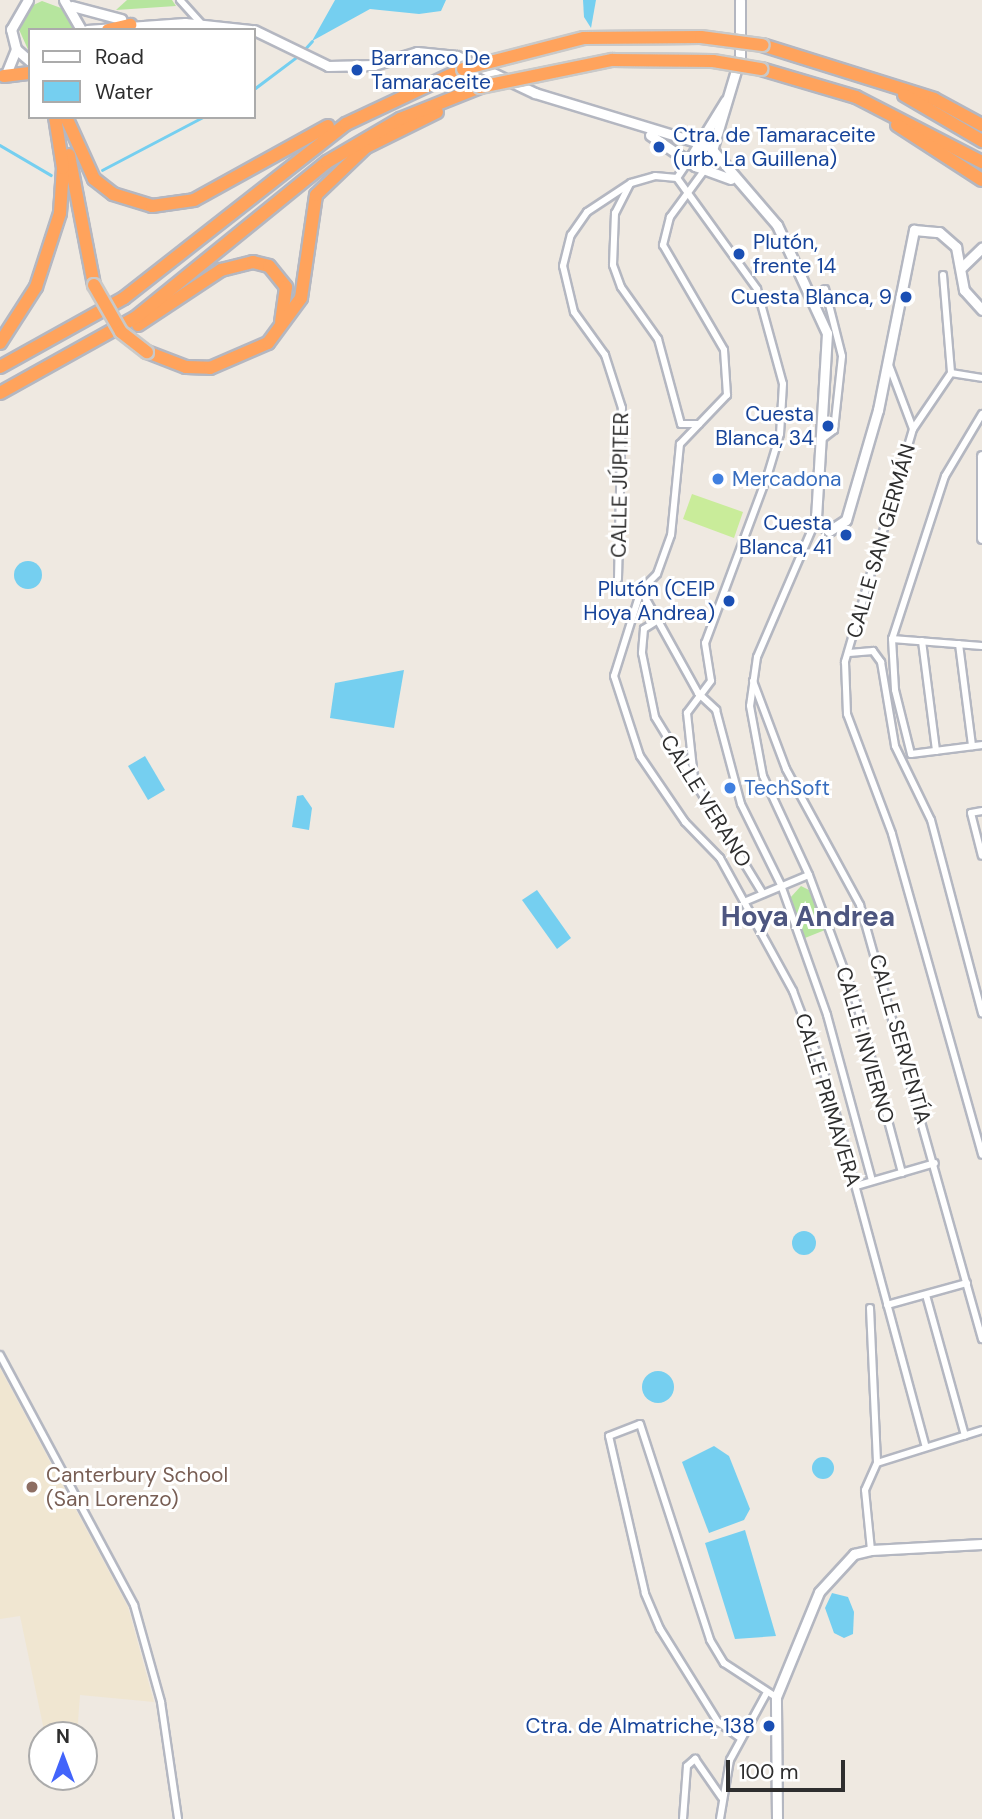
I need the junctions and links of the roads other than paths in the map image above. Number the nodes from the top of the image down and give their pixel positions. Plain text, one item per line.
1 (180, 0) edge
2 (740, 0) edge
3 (24, 2) edge
4 (68, 3) edge
5 (12, 20) junction
6 (202, 23) junction
7 (161, 24) junction
8 (130, 25) junction
9 (0, 26) edge
10 (80, 28) edge
11 (104, 28) edge
12 (117, 28) edge
13 (238, 28) edge
14 (256, 31) edge
15 (16, 49) junction
16 (28, 61) edge
17 (28, 64) edge
18 (775, 72) junction
19 (28, 73) edge
20 (3, 76) edge
21 (419, 82) junction
22 (886, 84) junction
23 (733, 86) junction
24 (429, 112) junction
25 (60, 119) edge
26 (75, 119) edge
27 (982, 125) edge
28 (639, 129) junction
29 (982, 141) edge
30 (699, 143) junction
31 (713, 152) junction
32 (81, 159) junction
33 (689, 160) junction
34 (982, 162) edge
35 (707, 167) junction
36 (677, 178) junction
37 (982, 180) edge
38 (631, 183) junction
39 (743, 188) junction
40 (687, 194) junction
41 (956, 247) junction
42 (981, 248) edge
43 (962, 267) junction
44 (943, 275) dead end
45 (825, 289) dead end
46 (977, 302) edge
47 (982, 310) edge
48 (0, 343) edge
49 (268, 343) junction
50 (890, 365) junction
51 (0, 367) edge
52 (951, 373) junction
53 (982, 378) edge
54 (0, 394) edge
55 (982, 414) edge
56 (702, 423) junction
57 (913, 429) junction
58 (822, 439) junction
59 (982, 456) edge
60 (816, 520) junction
61 (982, 538) edge
62 (618, 579) dead end
63 (641, 590) junction
64 (655, 622) junction
65 (892, 639) junction
66 (922, 641) junction
67 (959, 645) junction
68 (982, 646) edge
69 (849, 653) junction
70 (753, 681) junction
71 (698, 693) junction
72 (982, 745) edge
73 (972, 746) junction
74 (936, 751) junction
75 (694, 779) junction
76 (982, 811) edge
77 (982, 856) edge
78 (809, 875) junction
79 (781, 885) junction
80 (763, 894) junction
81 (744, 902) junction
82 (982, 1013) edge
83 (982, 1155) edge
84 (935, 1163) junction
85 (902, 1173) junction
86 (872, 1181) junction
87 (856, 1186) junction
88 (967, 1283) junction
89 (926, 1295) junction
90 (887, 1305) junction
91 (870, 1308) dead end
92 (982, 1339) edge
93 (0, 1355) edge
94 (982, 1430) edge
95 (965, 1436) junction
96 (926, 1447) junction
97 (877, 1463) junction
98 (982, 1544) edge
99 (871, 1550) junction
100 (766, 1694) junction
101 (776, 1697) junction
102 (739, 1737) junction
103 (722, 1798) junction
104 (178, 1819) edge
105 (683, 1819) edge
106 (720, 1819) edge
107 (777, 1819) edge

1 - 6 street
2 - 23 main road
3 - 5 main road
4 - 7 main road
4 - 10 main road
5 - 9 main road
5 - 15 main road
6 - 7 main road
6 - 13 main road
7 - 8 main road
8 - 11 main road
8 - 12 highway
14 - 28 main road
15 - 16 main road
15 - 20 main road
17 - 20 main road
18 - 24 highway, bridge
18 - 34 highway
18 - 37 highway
19 - 20 highway
21 - 22 highway, bridge
21 - 32 highway
21 - 51 highway
22 - 27 highway
22 - 29 highway
23 - 30 main road
23 - 31 main road
24 - 49 highway
24 - 54 highway
25 - 32 highway
25 - 48 highway
25 - 49 highway, bridge
26 - 32 highway
28 - 30 main road
28 - 33 main road
30 - 31 main road
30 - 33 main road
31 - 35 main road
31 - 39 main road
33 - 35 main road
33 - 36 street
35 - 39 main road
35 - 40 street
36 - 38 street
36 - 40 street
38 - 56 street
38 - 62 street, CALLE JÚPITER
39 - 58 main road
40 - 56 street
40 - 71 street
41 - 42 main road
41 - 43 main road
41 - 50 main road
42 - 43 main road
43 - 46 main road
44 - 52 street
45 - 58 street
46 - 47 main road
49 - 54 highway
50 - 57 street, CALLE SAN GERMÁN
50 - 60 main road
52 - 53 street
52 - 57 street, CALLE SAN GERMÁN
55 - 65 street
56 - 63 street, CALLE PRIMAVERA
57 - 69 street, CALLE SAN GERMÁN
58 - 60 main road
59 - 61 main road
60 - 70 street
63 - 64 street
63 - 81 street, CALLE PRIMAVERA
64 - 71 street
64 - 75 street, CALLE VERANO
65 - 66 street
65 - 74 street
66 - 67 street
66 - 74 street
67 - 68 street
67 - 73 street
69 - 82 street
69 - 83 street
70 - 78 street, CALLE INVIERNO
70 - 84 street, CALLE SERVENTÍA
71 - 75 street
71 - 79 street
72 - 73 street
73 - 74 street
75 - 80 street, CALLE VERANO
76 - 77 street
78 - 79 street
78 - 85 street, CALLE INVIERNO
79 - 80 street
79 - 86 street
80 - 81 street
81 - 87 street, CALLE PRIMAVERA
84 - 85 street
84 - 88 street, CALLE SERVENTÍA
85 - 86 street
86 - 87 street
87 - 90 street, CALLE PRIMAVERA
88 - 89 street
88 - 92 street, CALLE SERVENTÍA
89 - 90 street
89 - 95 street
90 - 96 street, CALLE PRIMAVERA
91 - 97 street
93 - 104 street
94 - 95 street
95 - 96 street
96 - 97 street
97 - 99 street
98 - 99 main road
99 - 101 main road
100 - 101 street
100 - 102 street
100 - 102 street
101 - 107 main road
102 - 103 street
103 - 105 street
103 - 106 street

